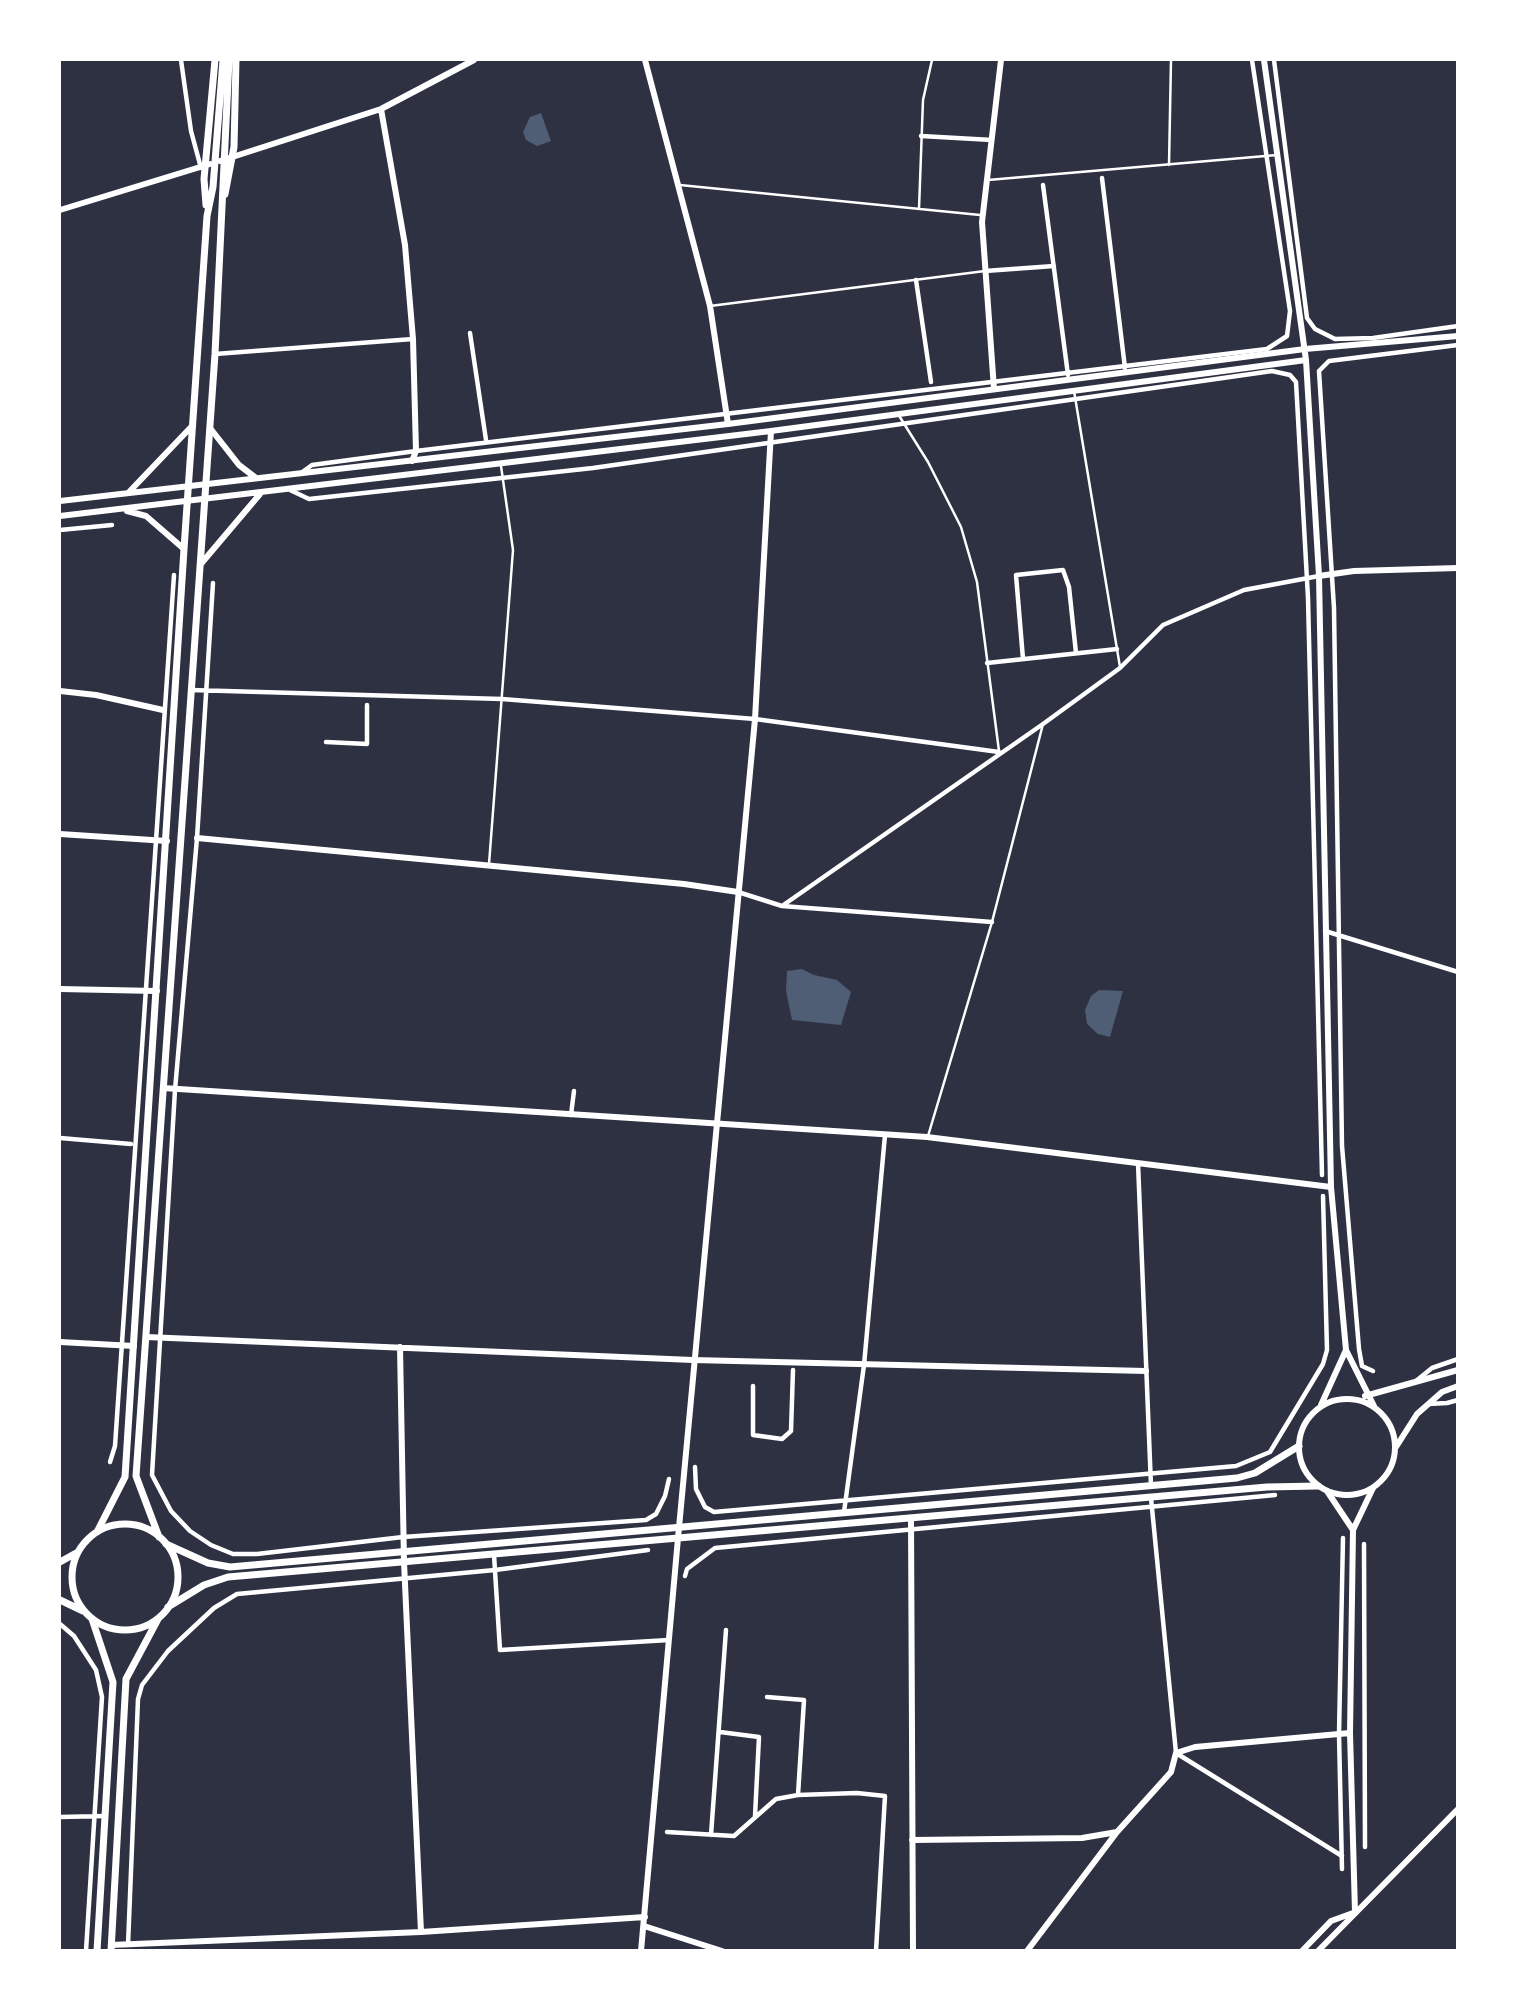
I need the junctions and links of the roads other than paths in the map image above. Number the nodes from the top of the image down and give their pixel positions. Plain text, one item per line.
1 (181, 60) edge
2 (215, 60) edge
3 (223, 60) edge
4 (229, 60) edge
5 (236, 60) edge
6 (474, 60) edge
7 (645, 60) edge
8 (932, 60) edge
9 (1001, 60) edge
10 (1171, 60) edge
11 (1252, 60) edge
12 (1264, 60) edge
13 (1274, 60) edge
14 (381, 109) junction
15 (921, 136) junction
16 (992, 140) junction
17 (1278, 155) junction
18 (1169, 166) junction
19 (1102, 178) dead end
20 (204, 179) junction
21 (988, 180) junction
22 (678, 185) junction
23 (1043, 185) dead end
24 (222, 205) junction
25 (919, 209) junction
26 (60, 210) edge
27 (207, 216) junction
28 (983, 216) junction
29 (1054, 266) junction
30 (985, 271) junction
31 (916, 280) junction
32 (710, 306) junction
33 (1458, 326) edge
34 (470, 333) dead end
35 (1458, 336) edge
36 (413, 338) junction
37 (1458, 345) edge
38 (1305, 348) junction
39 (215, 354) junction
40 (1306, 360) junction
41 (1125, 369) dead end
42 (1068, 376) dead end
43 (931, 382) dead end
44 (994, 389) junction
45 (1074, 391) junction
46 (1075, 399) junction
47 (898, 414) junction
48 (194, 424) junction
49 (729, 424) junction
50 (904, 424) junction
51 (210, 428) junction
52 (771, 431) junction
53 (486, 440) dead end
54 (771, 443) junction
55 (416, 451) junction
56 (412, 461) junction
57 (501, 464) junction
58 (301, 473) junction
59 (257, 478) junction
60 (503, 478) junction
61 (206, 484) junction
62 (189, 485) junction
63 (290, 490) junction
64 (129, 492) junction
65 (260, 494) junction
66 (205, 500) junction
67 (60, 501) edge
68 (188, 502) junction
69 (121, 509) junction
70 (60, 516) edge
71 (112, 525) dead end
72 (60, 530) edge
73 (184, 549) junction
74 (200, 565) junction
75 (1458, 568) edge
76 (174, 575) dead end
77 (1332, 575) junction
78 (1319, 576) junction
79 (1307, 579) junction
80 (213, 583) dead end
81 (1117, 649) junction
82 (1076, 653) junction
83 (1023, 659) junction
84 (987, 663) junction
85 (1120, 667) junction
86 (191, 690) junction
87 (60, 691) edge
88 (206, 691) junction
89 (502, 699) junction
90 (367, 705) dead end
91 (163, 710) dead end
92 (755, 719) junction
93 (1043, 724) junction
94 (326, 742) dead end
95 (999, 752) junction
96 (60, 834) edge
97 (197, 838) junction
98 (157, 840) junction
99 (167, 841) junction
100 (488, 867) junction
101 (738, 892) junction
102 (782, 906) junction
103 (992, 922) junction
104 (1325, 931) junction
105 (1339, 936) junction
106 (1458, 972) edge
107 (60, 989) edge
108 (147, 990) junction
109 (157, 991) junction
110 (163, 1088) junction
111 (175, 1090) junction
112 (574, 1091) dead end
113 (571, 1116) junction
114 (716, 1124) junction
115 (885, 1135) junction
116 (927, 1137) junction
117 (60, 1138) edge
118 (131, 1144) dead end
119 (1138, 1163) junction
120 (1322, 1175) dead end
121 (1331, 1187) junction
122 (1323, 1196) dead end
123 (146, 1336) junction
124 (158, 1338) junction
125 (60, 1342) edge
126 (134, 1346) junction
127 (400, 1348) junction
128 (1346, 1350) junction
129 (1458, 1359) edge
130 (693, 1360) junction
131 (864, 1365) junction
132 (793, 1370) dead end
133 (1458, 1370) edge
134 (1146, 1371) junction
135 (1373, 1371) dead end
136 (1415, 1381) junction
137 (753, 1386) dead end
138 (1458, 1386) edge
139 (1368, 1395) junction
140 (1356, 1399) junction
141 (1458, 1399) edge
142 (1427, 1404) junction
143 (1374, 1406) junction
144 (1320, 1407) junction
145 (1299, 1446) junction
146 (1396, 1447) junction
147 (110, 1462) dead end
148 (695, 1467) dead end
149 (1151, 1474) junction
150 (668, 1479) dead end
151 (1151, 1486) junction
152 (1318, 1486) junction
153 (1373, 1488) junction
154 (1327, 1491) junction
155 (1275, 1495) dead end
156 (1151, 1498) junction
157 (845, 1501) junction
158 (1152, 1507) junction
159 (844, 1512) junction
160 (911, 1518) junction
161 (678, 1526) junction
162 (911, 1530) junction
163 (1353, 1530) junction
164 (97, 1532) junction
165 (403, 1536) junction
166 (159, 1537) junction
167 (678, 1538) junction
168 (1343, 1538) dead end
169 (166, 1544) junction
170 (1364, 1544) dead end
171 (649, 1550) dead end
172 (404, 1551) junction
173 (78, 1552) junction
174 (494, 1554) junction
175 (60, 1562) edge
176 (404, 1562) junction
177 (495, 1570) junction
178 (685, 1576) dead end
179 (405, 1579) junction
180 (60, 1600) edge
181 (168, 1607) junction
182 (84, 1611) junction
183 (92, 1619) junction
184 (158, 1619) junction
185 (60, 1624) edge
186 (726, 1630) dead end
187 (669, 1640) junction
188 (767, 1697) dead end
189 (720, 1732) junction
190 (1350, 1733) junction
191 (1339, 1734) junction
192 (1176, 1753) junction
193 (798, 1795) junction
194 (1458, 1809) edge
195 (95, 1816) junction
196 (105, 1816) junction
197 (755, 1816) junction
198 (60, 1817) edge
199 (667, 1832) dead end
200 (1116, 1832) junction
201 (711, 1835) junction
202 (912, 1840) junction
203 (1365, 1847) dead end
204 (1342, 1856) junction
205 (1342, 1870) dead end
206 (1355, 1912) junction
207 (645, 1917) junction
208 (644, 1926) junction
209 (421, 1932) junction
210 (128, 1945) junction
211 (111, 1948) edge
212 (86, 1951) edge
213 (97, 1951) edge
214 (641, 1951) edge
215 (722, 1951) edge
216 (876, 1951) edge
217 (913, 1951) edge
218 (1027, 1951) edge
219 (1302, 1951) edge
220 (1318, 1951) edge

1 - 20 street
2 - 20 main road
3 - 27 main road
4 - 24 main road
5 - 24 main road
6 - 14 street
7 - 22 street
8 - 15 lane
9 - 16 street
10 - 18 lane
11 - 55 street
12 - 17 street
13 - 33 street
14 - 26 street
14 - 36 street
15 - 16 street
15 - 25 lane
16 - 21 street
17 - 18 lane
17 - 38 street
18 - 21 lane
19 - 41 street
20 - 27 main road
21 - 28 street
22 - 25 lane
22 - 32 street
23 - 29 street
24 - 39 main road
25 - 28 lane
27 - 48 main road
28 - 30 street
29 - 30 street
29 - 42 street
30 - 31 lane
30 - 44 street
31 - 32 lane
31 - 43 street
32 - 49 street
34 - 53 street
35 - 38 street
36 - 39 street
36 - 55 street
37 - 77 street
38 - 40 street
38 - 44 street
39 - 51 main road
40 - 45 street
40 - 78 street
44 - 49 street
45 - 46 lane
45 - 47 street
46 - 50 street
46 - 79 street
46 - 81 lane
47 - 50 lane
47 - 52 street
48 - 62 main road
48 - 64 street
49 - 56 street
50 - 54 street
50 - 84 lane
51 - 59 street
51 - 61 main road
52 - 54 street
52 - 57 street
54 - 60 street
54 - 92 street
55 - 56 street
55 - 58 street
56 - 58 street
57 - 60 lane
57 - 63 street
58 - 59 street
59 - 61 street
60 - 63 street
60 - 89 lane
61 - 62 street
61 - 66 main road
62 - 64 street
62 - 68 main road
63 - 65 street
64 - 67 street
65 - 66 street
65 - 74 street
66 - 68 street
66 - 74 main road
68 - 69 street
68 - 73 main road
69 - 70 street
69 - 73 street
71 - 72 street
73 - 99 main road
74 - 86 main road
75 - 77 street
76 - 98 street
77 - 78 street
77 - 105 street
78 - 79 street
78 - 104 street
79 - 85 street
79 - 120 street
80 - 88 street
81 - 82 street
81 - 85 lane
82 - 83 street
82 - 83 street
83 - 84 street
84 - 95 lane
85 - 93 street
86 - 88 street
86 - 110 main road
87 - 91 street
88 - 89 street
88 - 97 street
89 - 92 street
89 - 100 lane
90 - 94 street
92 - 95 street
92 - 101 street
93 - 95 street
93 - 103 lane
95 - 102 street
96 - 98 street
97 - 100 street
97 - 111 street
98 - 99 street
98 - 108 street
99 - 109 main road
100 - 101 street
101 - 102 street
101 - 114 street
102 - 103 street
103 - 116 lane
104 - 105 street
104 - 121 street
105 - 106 street
105 - 135 street
107 - 108 street
108 - 109 street
108 - 147 street
109 - 126 main road
110 - 111 street
110 - 123 main road
111 - 113 street
111 - 124 street
112 - 113 street
113 - 114 street
114 - 115 street
114 - 130 street
115 - 116 street
115 - 131 street
116 - 119 street
117 - 118 street
119 - 121 street
119 - 134 street
121 - 128 street
122 - 149 street
123 - 124 street
123 - 166 main road
124 - 127 street
124 - 165 street
125 - 126 street
126 - 164 main road
127 - 130 street
127 - 165 street
128 - 139 street
128 - 144 street
129 - 136 street
130 - 131 street
130 - 161 street
131 - 134 street
131 - 157 street
132 - 137 street
133 - 136 street
134 - 149 street
136 - 139 street
138 - 142 street
139 - 140 street
139 - 143 street
140 - 143 street
140 - 144 street
141 - 142 street
142 - 146 street
143 - 146 street
144 - 145 street
145 - 151 main road
145 - 152 street
146 - 153 street
148 - 157 street
149 - 151 street
149 - 157 street
150 - 165 street
151 - 159 main road
152 - 154 street
152 - 156 main road
153 - 154 street
153 - 163 street
154 - 163 street
155 - 158 street
156 - 158 street
156 - 160 main road
157 - 159 street
158 - 162 street
158 - 192 street
159 - 161 main road
160 - 162 street
160 - 167 main road
161 - 167 street
161 - 172 main road
162 - 178 street
162 - 202 street
163 - 190 street
164 - 166 main road
164 - 173 main road
165 - 172 street
166 - 169 main road
167 - 174 main road
167 - 187 street
168 - 191 street
169 - 172 main road
169 - 181 main road
170 - 203 street
171 - 177 street
172 - 176 street
173 - 175 main road
173 - 182 main road
174 - 176 main road
174 - 177 street
176 - 179 street
176 - 181 main road
177 - 179 street
177 - 187 street
179 - 209 street
179 - 210 street
180 - 182 main road
181 - 184 main road
182 - 183 main road
183 - 184 main road
183 - 196 main road
184 - 211 main road
185 - 195 street
186 - 189 street
187 - 207 street
188 - 193 street
189 - 197 street
189 - 201 street
190 - 191 street
190 - 206 street
191 - 192 street
191 - 204 street
192 - 200 street
192 - 204 street
193 - 197 street
193 - 216 street
194 - 206 street
195 - 196 street
195 - 198 street
195 - 212 street
196 - 213 main road
197 - 201 street
199 - 201 street
200 - 202 street
200 - 218 street
202 - 217 street
204 - 205 street
206 - 219 street
206 - 220 street
207 - 208 street
207 - 209 street
208 - 214 street
208 - 215 street
209 - 210 street
210 - 211 street

